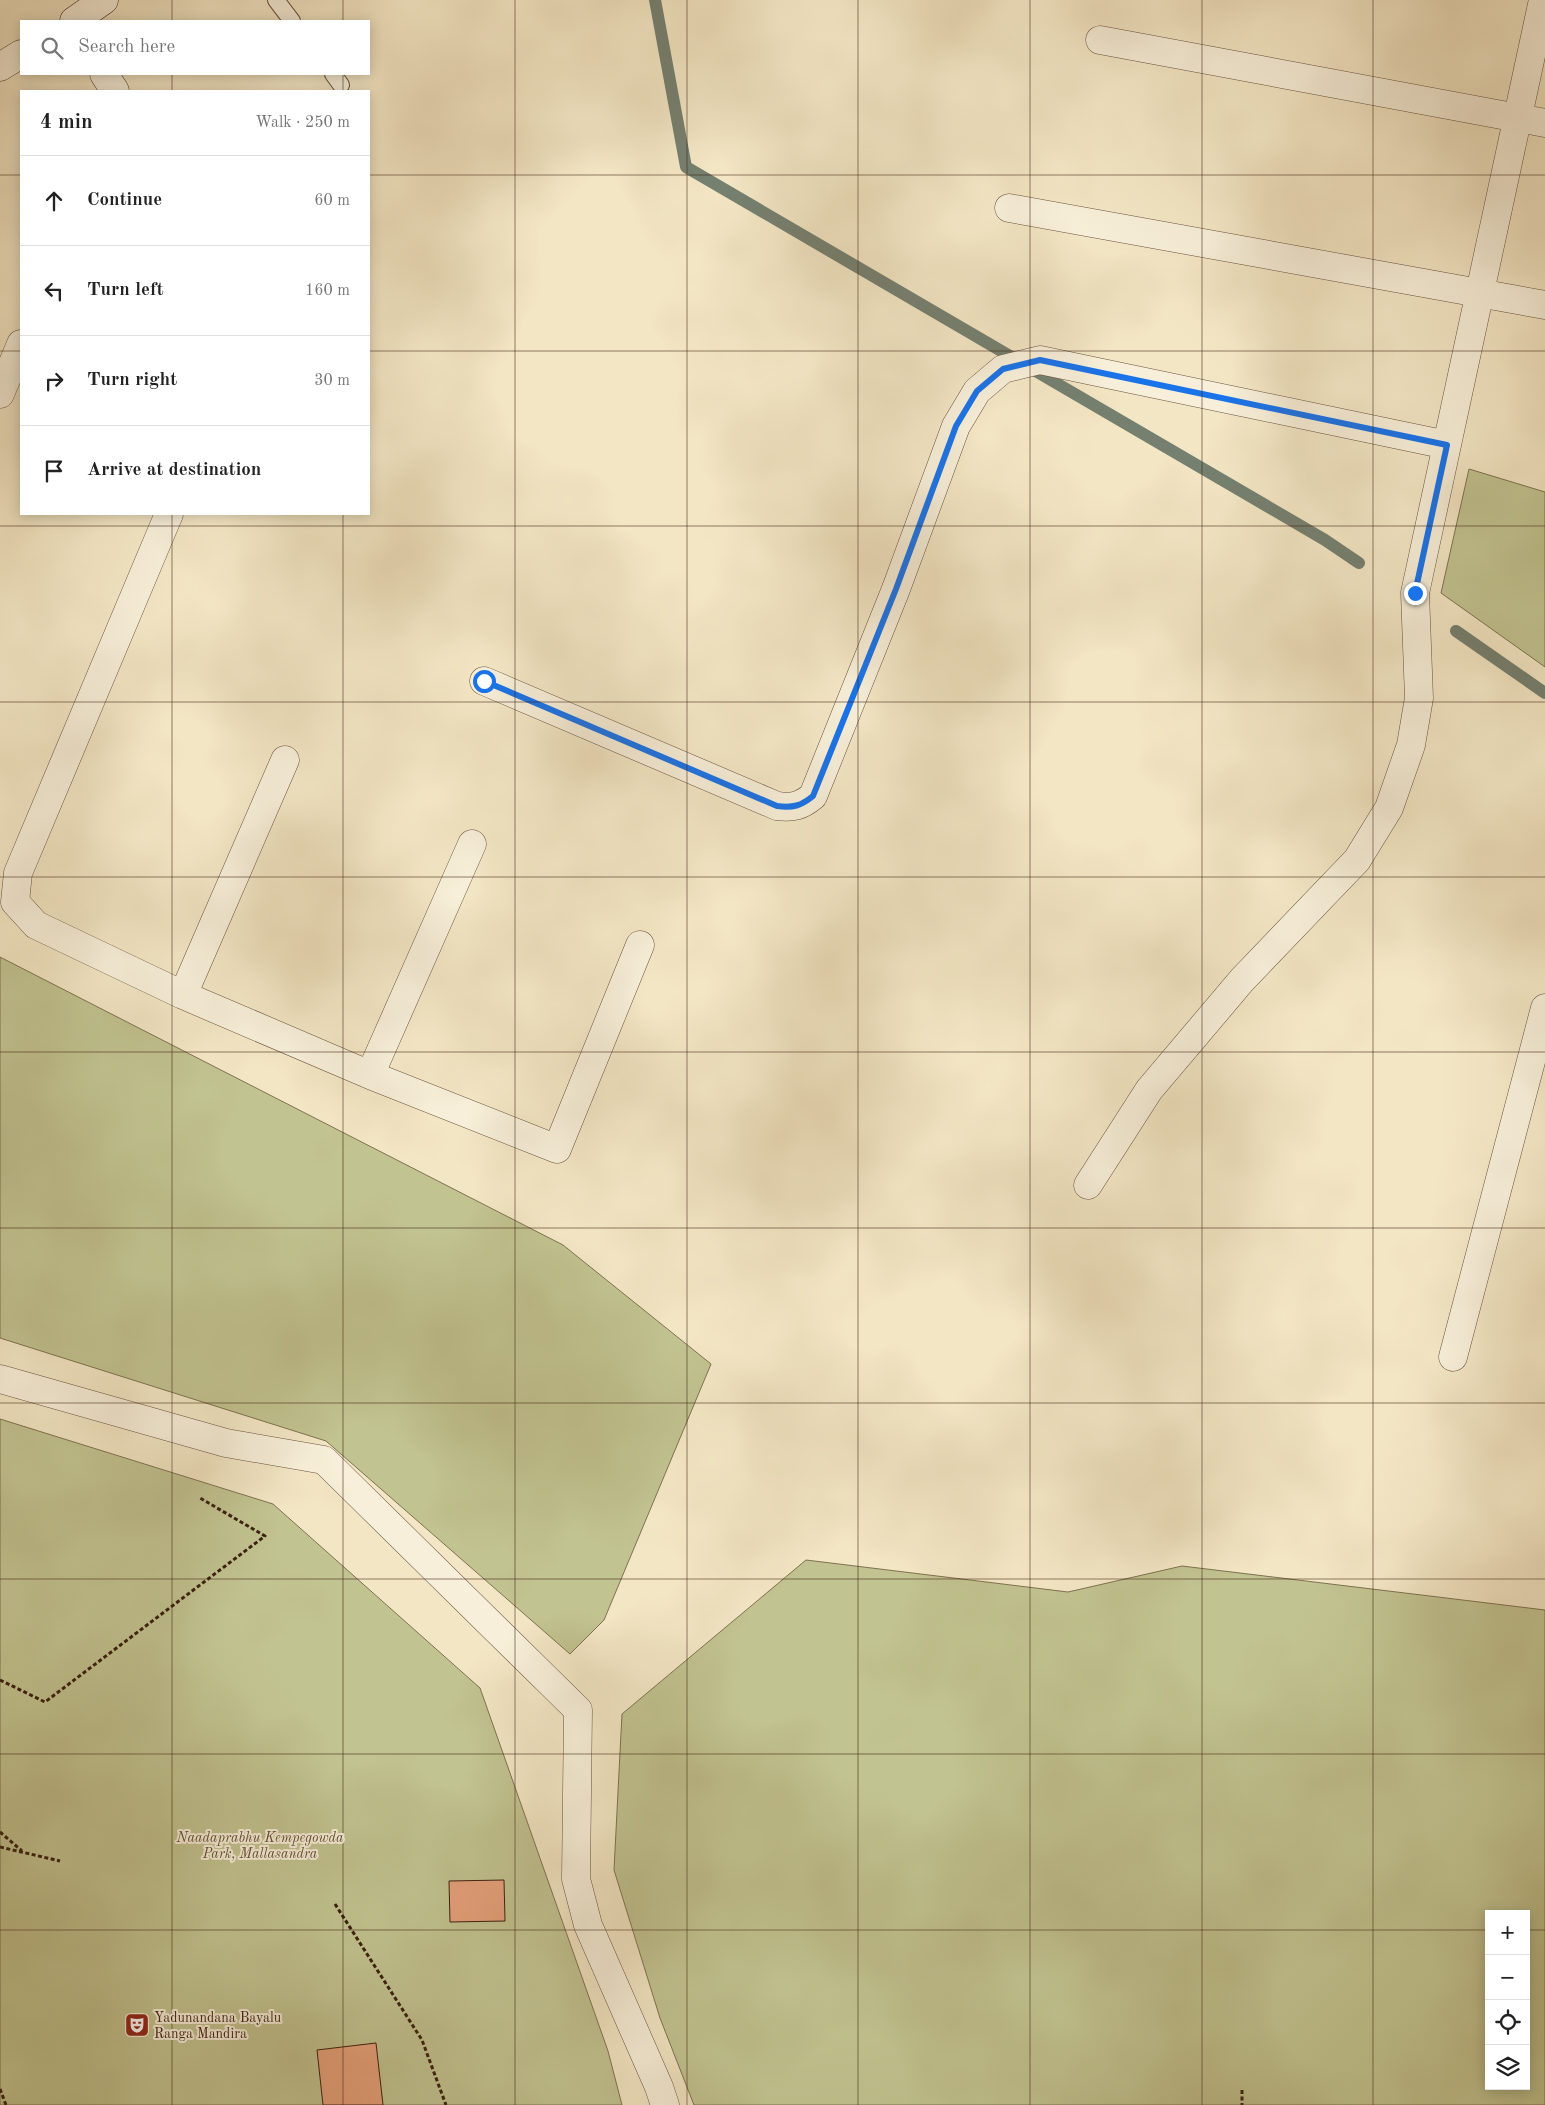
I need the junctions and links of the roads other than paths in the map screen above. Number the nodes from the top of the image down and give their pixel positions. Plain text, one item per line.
1 (104, 0) edge
2 (276, 0) edge
3 (1543, 0) edge
4 (75, 20) edge
5 (291, 20) edge
6 (1100, 40) dead end
7 (20, 55) edge
8 (0, 68) edge
9 (105, 75) edge
10 (114, 90) edge
11 (1518, 117) junction
12 (1545, 123) edge
13 (1009, 208) dead end
14 (1479, 293) junction
15 (1545, 305) edge
16 (20, 331) edge
17 (0, 343) edge
18 (20, 346) edge
19 (0, 394) edge
20 (1447, 445) junction
21 (169, 515) edge
22 (484, 681) dead end
23 (285, 760) dead end
24 (472, 844) dead end
25 (640, 945) dead end
26 (182, 995) junction
27 (1545, 1008) edge
28 (370, 1076) junction
29 (1088, 1185) dead end
30 (1452, 1357) dead end
31 (0, 1378) edge
32 (665, 2105) edge

1 - 4 street
2 - 5 lane
3 - 11 street
6 - 11 street
7 - 8 street
9 - 10 street
11 - 12 street
11 - 14 street
13 - 14 street
14 - 15 street
14 - 20 street
16 - 17 street
18 - 19 street
20 - 22 street
20 - 29 street
21 - 26 street
23 - 26 street
24 - 28 street
25 - 28 street
26 - 28 street
27 - 30 street
31 - 32 street

